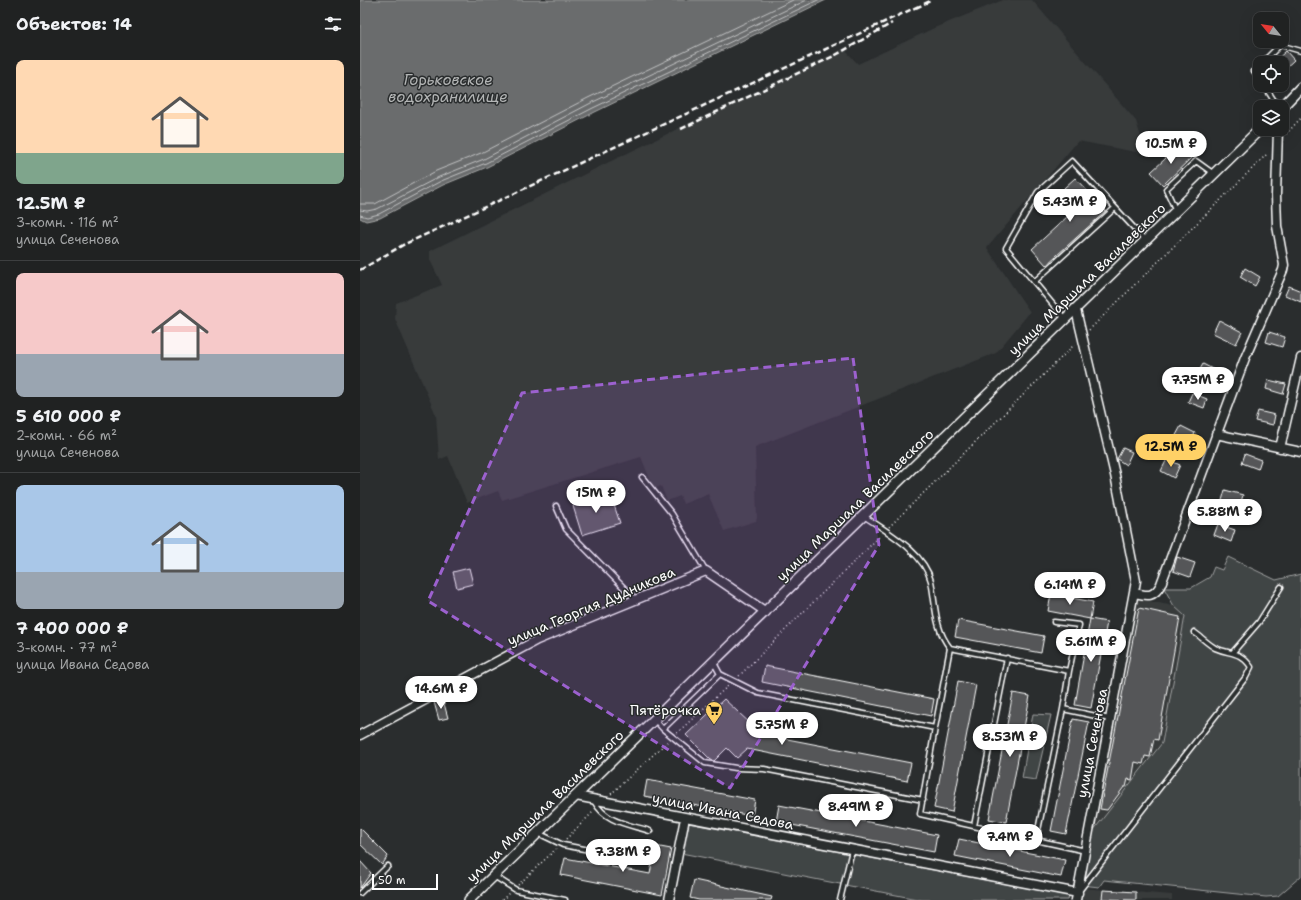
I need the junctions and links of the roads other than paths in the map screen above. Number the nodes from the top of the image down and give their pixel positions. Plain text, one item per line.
1 (1301, 51) edge
2 (1269, 56) edge
3 (1301, 87) edge
4 (1289, 100) edge
5 (1253, 136) edge
6 (1278, 136) edge
7 (1214, 174) junction
8 (1115, 208) junction
9 (1176, 211) junction
10 (1146, 241) junction
11 (1034, 282) junction
12 (1076, 310) junction
13 (1066, 320) junction
14 (1301, 358) edge
15 (1216, 434) junction
16 (1280, 448) junction
17 (1301, 452) edge
18 (642, 477) dead end
19 (556, 506) dead end
20 (864, 516) junction
21 (706, 571) junction
22 (1281, 587) dead end
23 (1134, 593) junction
24 (636, 600) junction
25 (766, 612) junction
26 (1054, 622) dead end
27 (1194, 632) dead end
28 (950, 648) junction
29 (1233, 652) junction
30 (1007, 658) junction
31 (714, 663) junction
32 (1069, 671) junction
33 (720, 674) junction
34 (1062, 709) junction
35 (1110, 719) junction
36 (655, 720) junction
37 (935, 728) junction
38 (663, 729) junction
39 (361, 733) edge
40 (576, 796) junction
41 (592, 799) junction
42 (923, 800) junction
43 (684, 823) dead end
44 (974, 826) junction
45 (650, 831) dead end
46 (538, 833) junction
47 (1036, 840) junction
48 (645, 848) dead end
49 (852, 849) junction
50 (1086, 850) junction
51 (388, 866) dead end
52 (494, 875) junction
53 (360, 893) edge
54 (1077, 896) edge
55 (468, 900) edge
56 (565, 900) edge
57 (669, 900) edge
58 (840, 900) edge

1 - 2 lane
3 - 4 street
5 - 7 street, улица Маршала Василевского
6 - 15 street
7 - 9 street, улица Маршала Василевского
7 - 9 lane
8 - 10 lane
8 - 11 lane
8 - 11 lane
9 - 10 street, улица Маршала Василевского
10 - 12 street, улица Маршала Василевского
11 - 13 lane
12 - 13 street, улица Маршала Василевского
12 - 23 street, улица Сеченова
13 - 20 street, улица Маршала Василевского
14 - 16 street
15 - 16 street
15 - 23 street
16 - 17 street
18 - 21 lane
19 - 24 lane
20 - 25 street, улица Маршала Василевского
20 - 28 lane
21 - 24 street, улица Георгия Дудникова
21 - 25 street
22 - 29 lane
23 - 35 street, улица Сеченова
24 - 39 street, улица Георгия Дудникова
25 - 31 street, улица Маршала Василевского
26 - 32 lane
27 - 29 lane
28 - 30 lane
28 - 37 lane
29 - 54 lane
30 - 32 lane
30 - 44 lane
31 - 33 lane
31 - 36 street, улица Маршала Василевского
32 - 34 lane
33 - 37 lane
33 - 38 lane
34 - 35 lane
34 - 47 lane
35 - 50 street, улица Сеченова
36 - 38 lane
36 - 40 street, улица Маршала Василевского
37 - 42 lane
38 - 42 lane
40 - 41 street, улица Ивана Седова
40 - 46 street, улица Маршала Василевского
41 - 45 lane
41 - 49 street, улица Ивана Седова
42 - 44 lane
43 - 57 street
44 - 47 lane
46 - 48 lane
46 - 52 street, улица Маршала Василевского
47 - 50 lane
49 - 54 street, улица Ивана Седова
49 - 58 lane
50 - 54 street, улица Сеченова
51 - 53 lane
52 - 55 street, улица Маршала Василевского
52 - 56 lane

